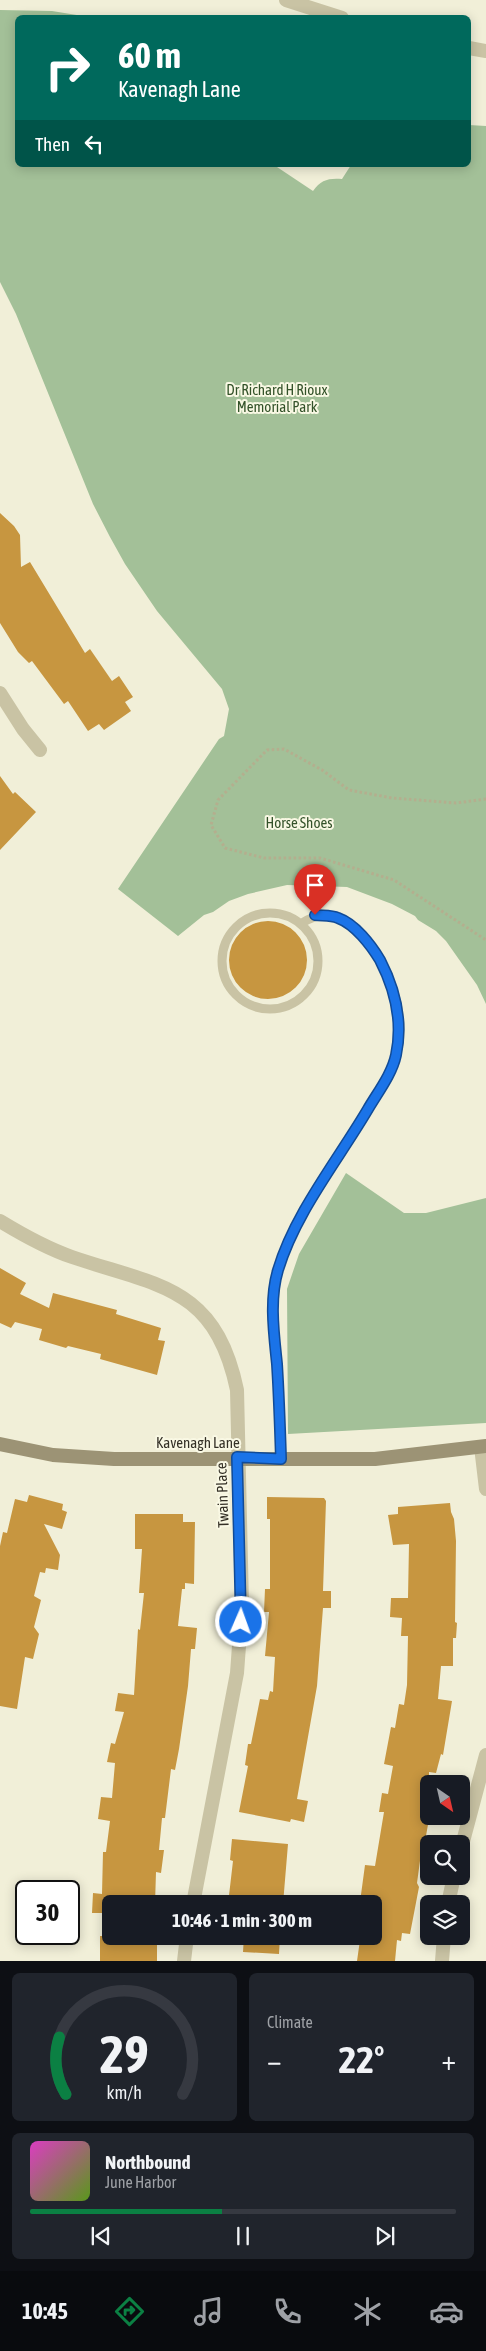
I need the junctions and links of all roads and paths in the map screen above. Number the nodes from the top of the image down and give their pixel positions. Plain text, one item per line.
1 (286, 0) edge
2 (333, 15) edge
3 (471, 48) edge
4 (486, 51) edge
5 (0, 693) edge
6 (40, 750) dead end
7 (486, 799) edge
8 (302, 923) junction
9 (486, 940) edge
10 (0, 1222) edge
11 (0, 1444) edge
12 (483, 1447) edge
13 (237, 1457) junction
14 (281, 1459) junction
15 (486, 1489) edge
16 (486, 1755) edge
17 (465, 1835) edge
18 (196, 1895) edge
19 (187, 1945) edge
20 (443, 1945) edge
21 (184, 1961) edge
22 (442, 1961) edge

1 - 2 street
3 - 4 street
5 - 6 street
7 - 9 path
8 - 8 lane
8 - 14 lane
10 - 13 street, Twain Place
11 - 13 main road, Kavenagh Lane
12 - 14 main road, Kavenagh Lane
12 - 15 street
13 - 14 main road, Kavenagh Lane
13 - 18 street, Twain Place
16 - 17 street
19 - 21 street
20 - 22 street

